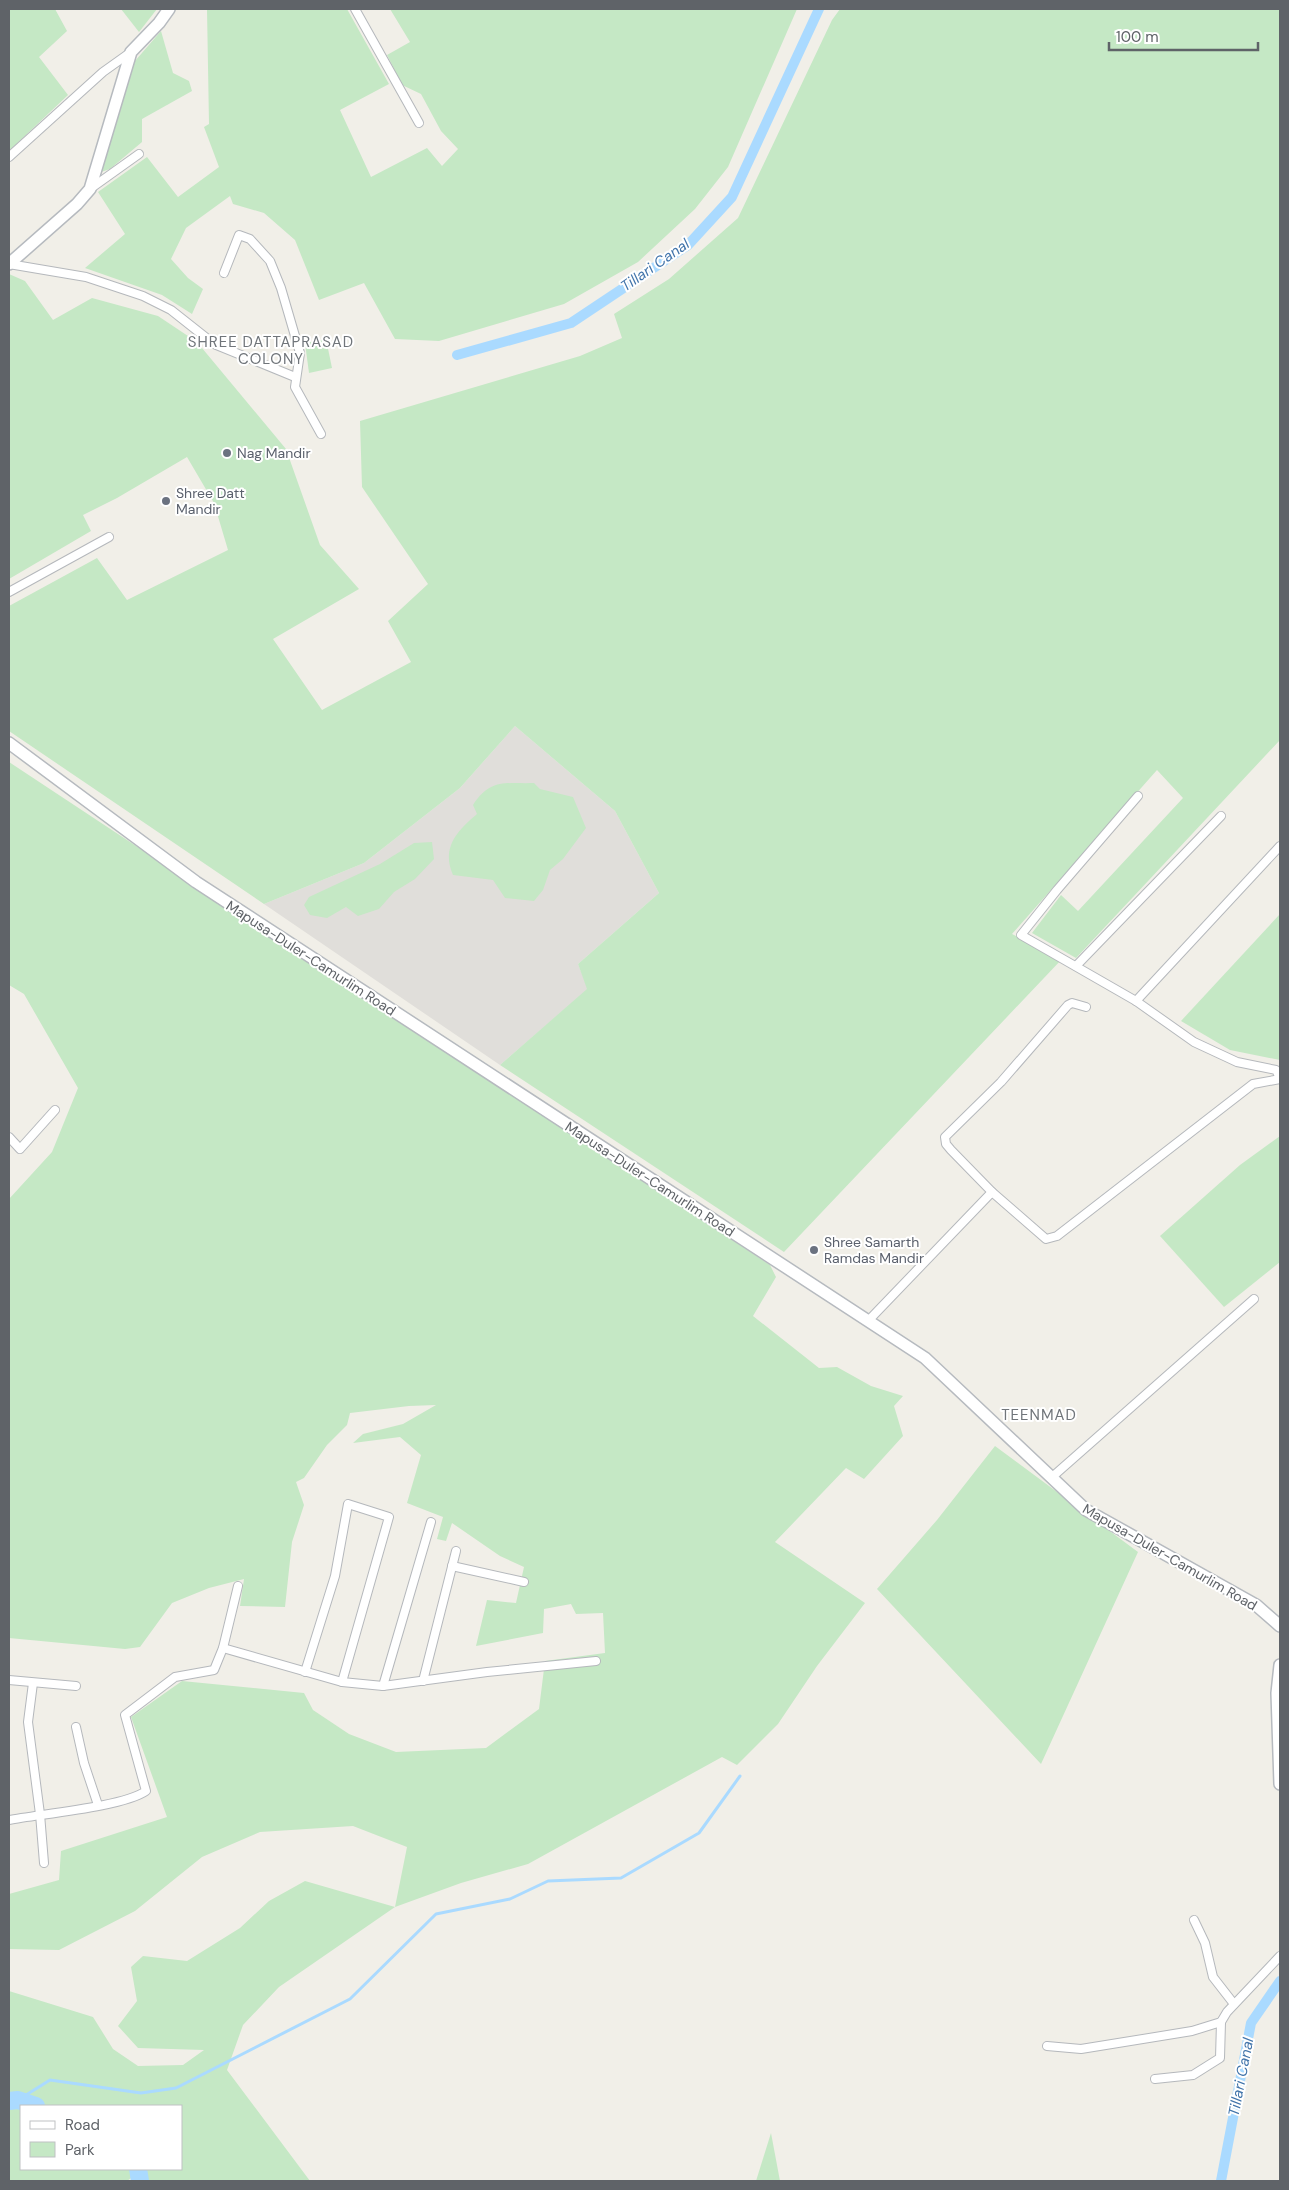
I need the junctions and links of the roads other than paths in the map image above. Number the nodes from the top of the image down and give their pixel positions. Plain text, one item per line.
1 (168, 9) edge
2 (355, 9) edge
3 (131, 52) junction
4 (419, 123) dead end
5 (140, 154) dead end
6 (9, 157) edge
7 (90, 189) junction
8 (9, 264) edge
9 (224, 273) dead end
10 (296, 377) junction
11 (322, 434) dead end
12 (109, 537) dead end
13 (9, 592) edge
14 (9, 743) edge
15 (1138, 796) dead end
16 (1221, 816) dead end
17 (1280, 846) edge
18 (1076, 966) junction
19 (1136, 1001) junction
20 (1086, 1007) dead end
21 (1280, 1078) edge
22 (55, 1110) dead end
23 (9, 1137) edge
24 (992, 1192) junction
25 (1254, 1299) dead end
26 (868, 1321) junction
27 (1051, 1478) junction
28 (431, 1522) dead end
29 (456, 1551) dead end
30 (452, 1566) junction
31 (524, 1582) dead end
32 (238, 1586) dead end
33 (1280, 1626) edge
34 (222, 1648) junction
35 (596, 1661) dead end
36 (1280, 1665) edge
37 (305, 1672) junction
38 (9, 1680) edge
39 (423, 1681) junction
40 (342, 1682) junction
41 (33, 1683) junction
42 (76, 1686) dead end
43 (383, 1686) junction
44 (76, 1727) dead end
45 (1280, 1784) edge
46 (98, 1805) junction
47 (40, 1814) junction
48 (9, 1820) edge
49 (44, 1863) dead end
50 (1194, 1920) dead end
51 (1280, 1956) edge
52 (1234, 2004) junction
53 (1221, 2022) junction
54 (1047, 2046) dead end
55 (1155, 2079) dead end

1 - 3 street
2 - 4 street
3 - 6 street
3 - 7 street
5 - 7 street
7 - 8 street
8 - 10 street
9 - 10 street
10 - 11 street
12 - 13 street
14 - 26 street, Mapusa-Duler-Camurlim Road
15 - 18 street
16 - 18 street
17 - 19 street
18 - 19 street
19 - 21 street
20 - 24 street
21 - 24 street
22 - 23 street
24 - 26 street
25 - 27 street
26 - 27 street, Mapusa-Duler-Camurlim Road
27 - 33 street, Mapusa-Duler-Camurlim Road
28 - 43 street
29 - 30 street
30 - 31 street
30 - 39 street
32 - 34 street
34 - 37 street
34 - 46 street
35 - 39 street
36 - 45 street
37 - 40 street
37 - 40 street
38 - 41 street
39 - 43 street
40 - 43 street
41 - 42 street
41 - 47 street
44 - 46 street
46 - 47 street
47 - 48 street
47 - 49 street
50 - 52 street
51 - 52 street
52 - 53 street
53 - 54 street
53 - 55 street

